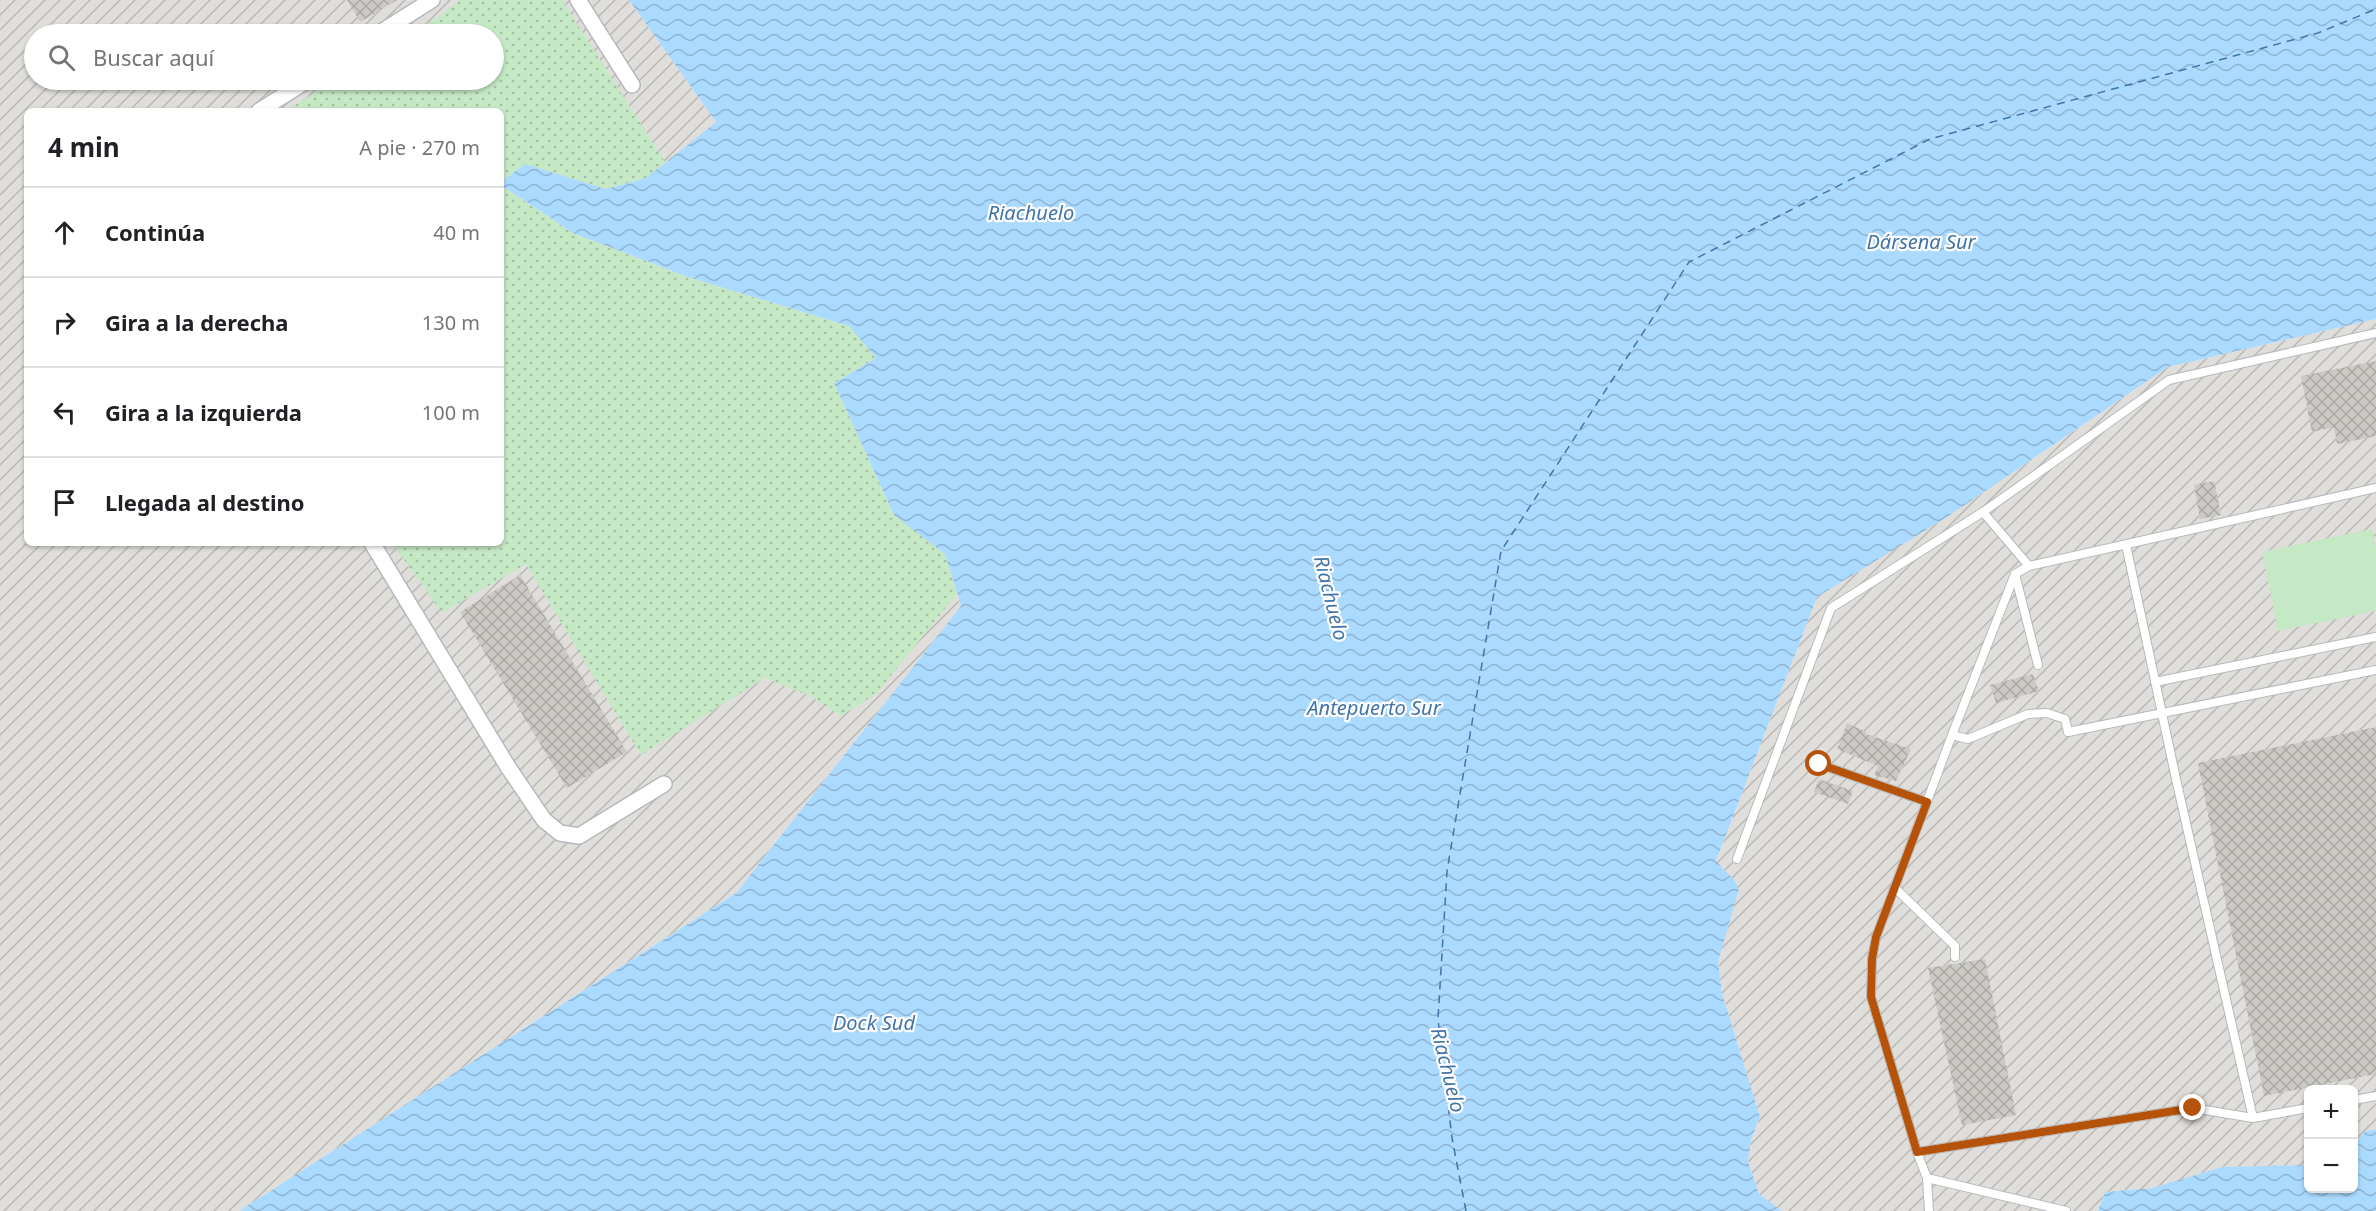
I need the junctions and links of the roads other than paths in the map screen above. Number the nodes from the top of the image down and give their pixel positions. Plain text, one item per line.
1 (432, 0) edge
2 (578, 0) edge
3 (394, 24) edge
4 (632, 85) dead end
5 (292, 90) edge
6 (264, 108) edge
7 (2376, 333) edge
8 (2376, 488) edge
9 (1983, 512) junction
10 (2126, 545) junction
11 (374, 546) edge
12 (2029, 567) junction
13 (2015, 574) junction
14 (2376, 637) edge
15 (2037, 665) dead end
16 (2376, 670) edge
17 (2155, 682) junction
18 (2162, 713) junction
19 (1952, 735) junction
20 (1819, 764) dead end
21 (664, 784) dead end
22 (1927, 802) junction
23 (1737, 859) dead end
24 (1895, 888) junction
25 (1955, 957) dead end
26 (2376, 1096) edge
27 (2358, 1099) edge
28 (2304, 1109) edge
29 (2253, 1118) junction
30 (1917, 1152) junction
31 (1927, 1178) junction
32 (1929, 1211) edge
33 (2066, 1211) edge

1 - 3 street
2 - 4 street
5 - 6 street
7 - 9 lane
8 - 10 lane
9 - 12 lane
9 - 23 lane
10 - 12 lane
10 - 17 lane
11 - 21 street
12 - 13 lane
13 - 15 lane
13 - 19 lane
14 - 17 lane
16 - 18 lane
17 - 18 lane
18 - 19 lane
18 - 29 lane
19 - 22 lane
20 - 22 lane
22 - 24 lane
24 - 25 lane
24 - 30 lane
26 - 27 lane
28 - 29 lane
29 - 30 lane
30 - 31 lane
31 - 32 lane
31 - 33 lane

